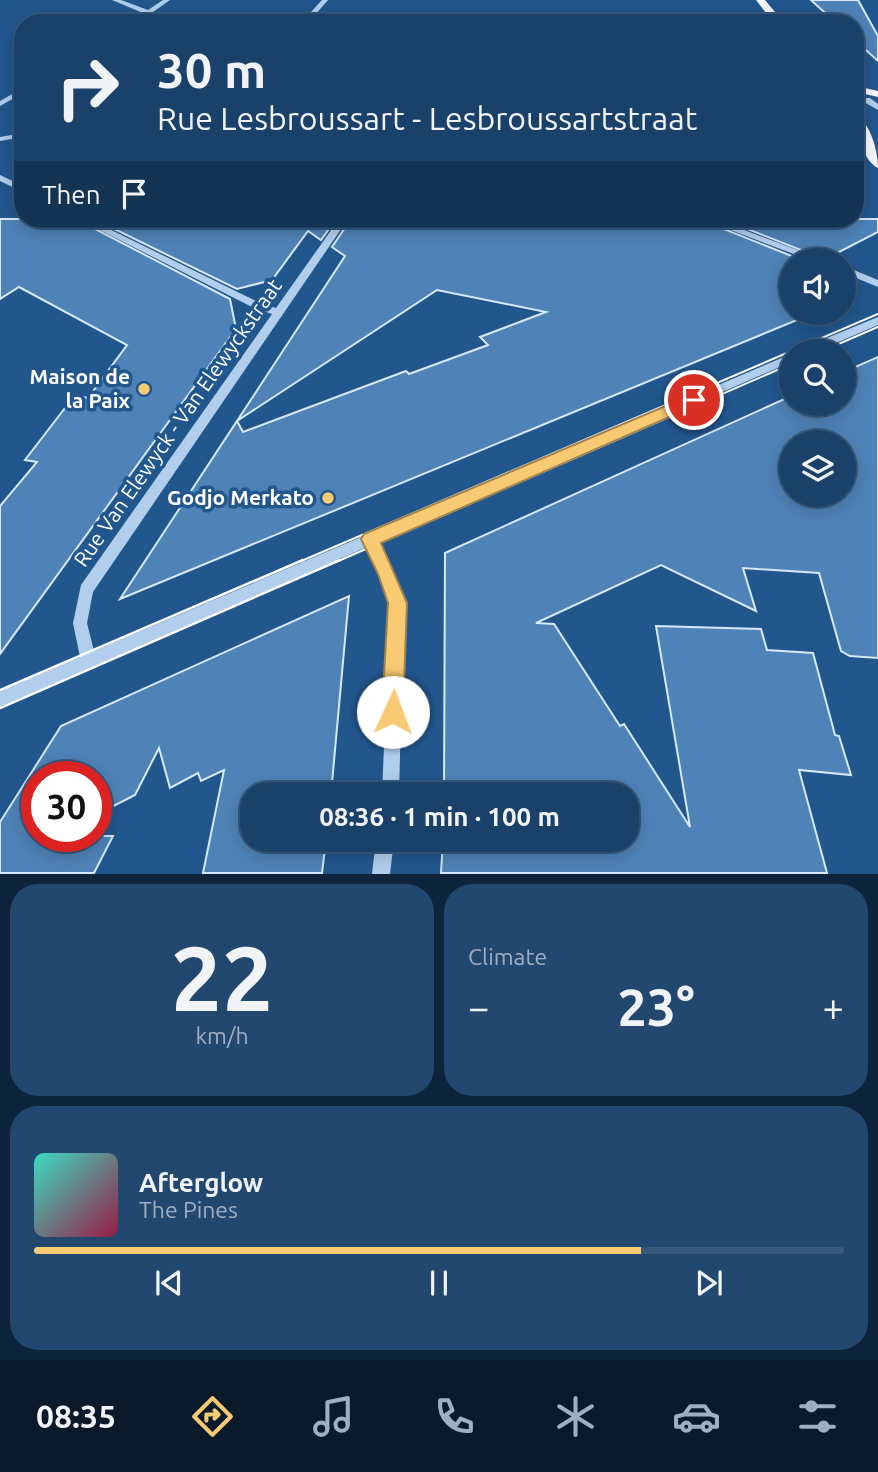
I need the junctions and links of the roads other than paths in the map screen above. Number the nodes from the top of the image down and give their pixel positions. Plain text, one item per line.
1 (115, 0) edge
2 (167, 0) edge
3 (324, 0) edge
4 (760, 0) edge
5 (149, 12) junction
6 (146, 14) edge
7 (154, 14) edge
8 (312, 14) edge
9 (772, 14) edge
10 (867, 100) dead end
11 (878, 108) edge
12 (864, 135) edge
13 (878, 164) edge
14 (100, 228) edge
15 (337, 228) edge
16 (732, 228) edge
17 (786, 248) edge
18 (856, 274) edge
19 (878, 284) edge
20 (278, 312) junction
21 (878, 321) edge
22 (835, 339) edge
23 (779, 363) edge
24 (370, 539) junction
25 (88, 661) junction
26 (0, 699) edge
27 (390, 782) edge
28 (384, 852) edge
29 (382, 873) edge

1 - 5 street
2 - 5 street
3 - 8 street
4 - 9 main road
5 - 6 street
5 - 7 street
10 - 11 street
12 - 13 main road
14 - 20 street
15 - 20 street, Rue Van Elewyck - Van Elewyckstraat
16 - 17 street
18 - 19 street
20 - 25 street, Rue Van Elewyck - Van Elewyckstraat
21 - 22 street
23 - 24 street
24 - 25 street
24 - 27 street
25 - 26 street
28 - 29 street

